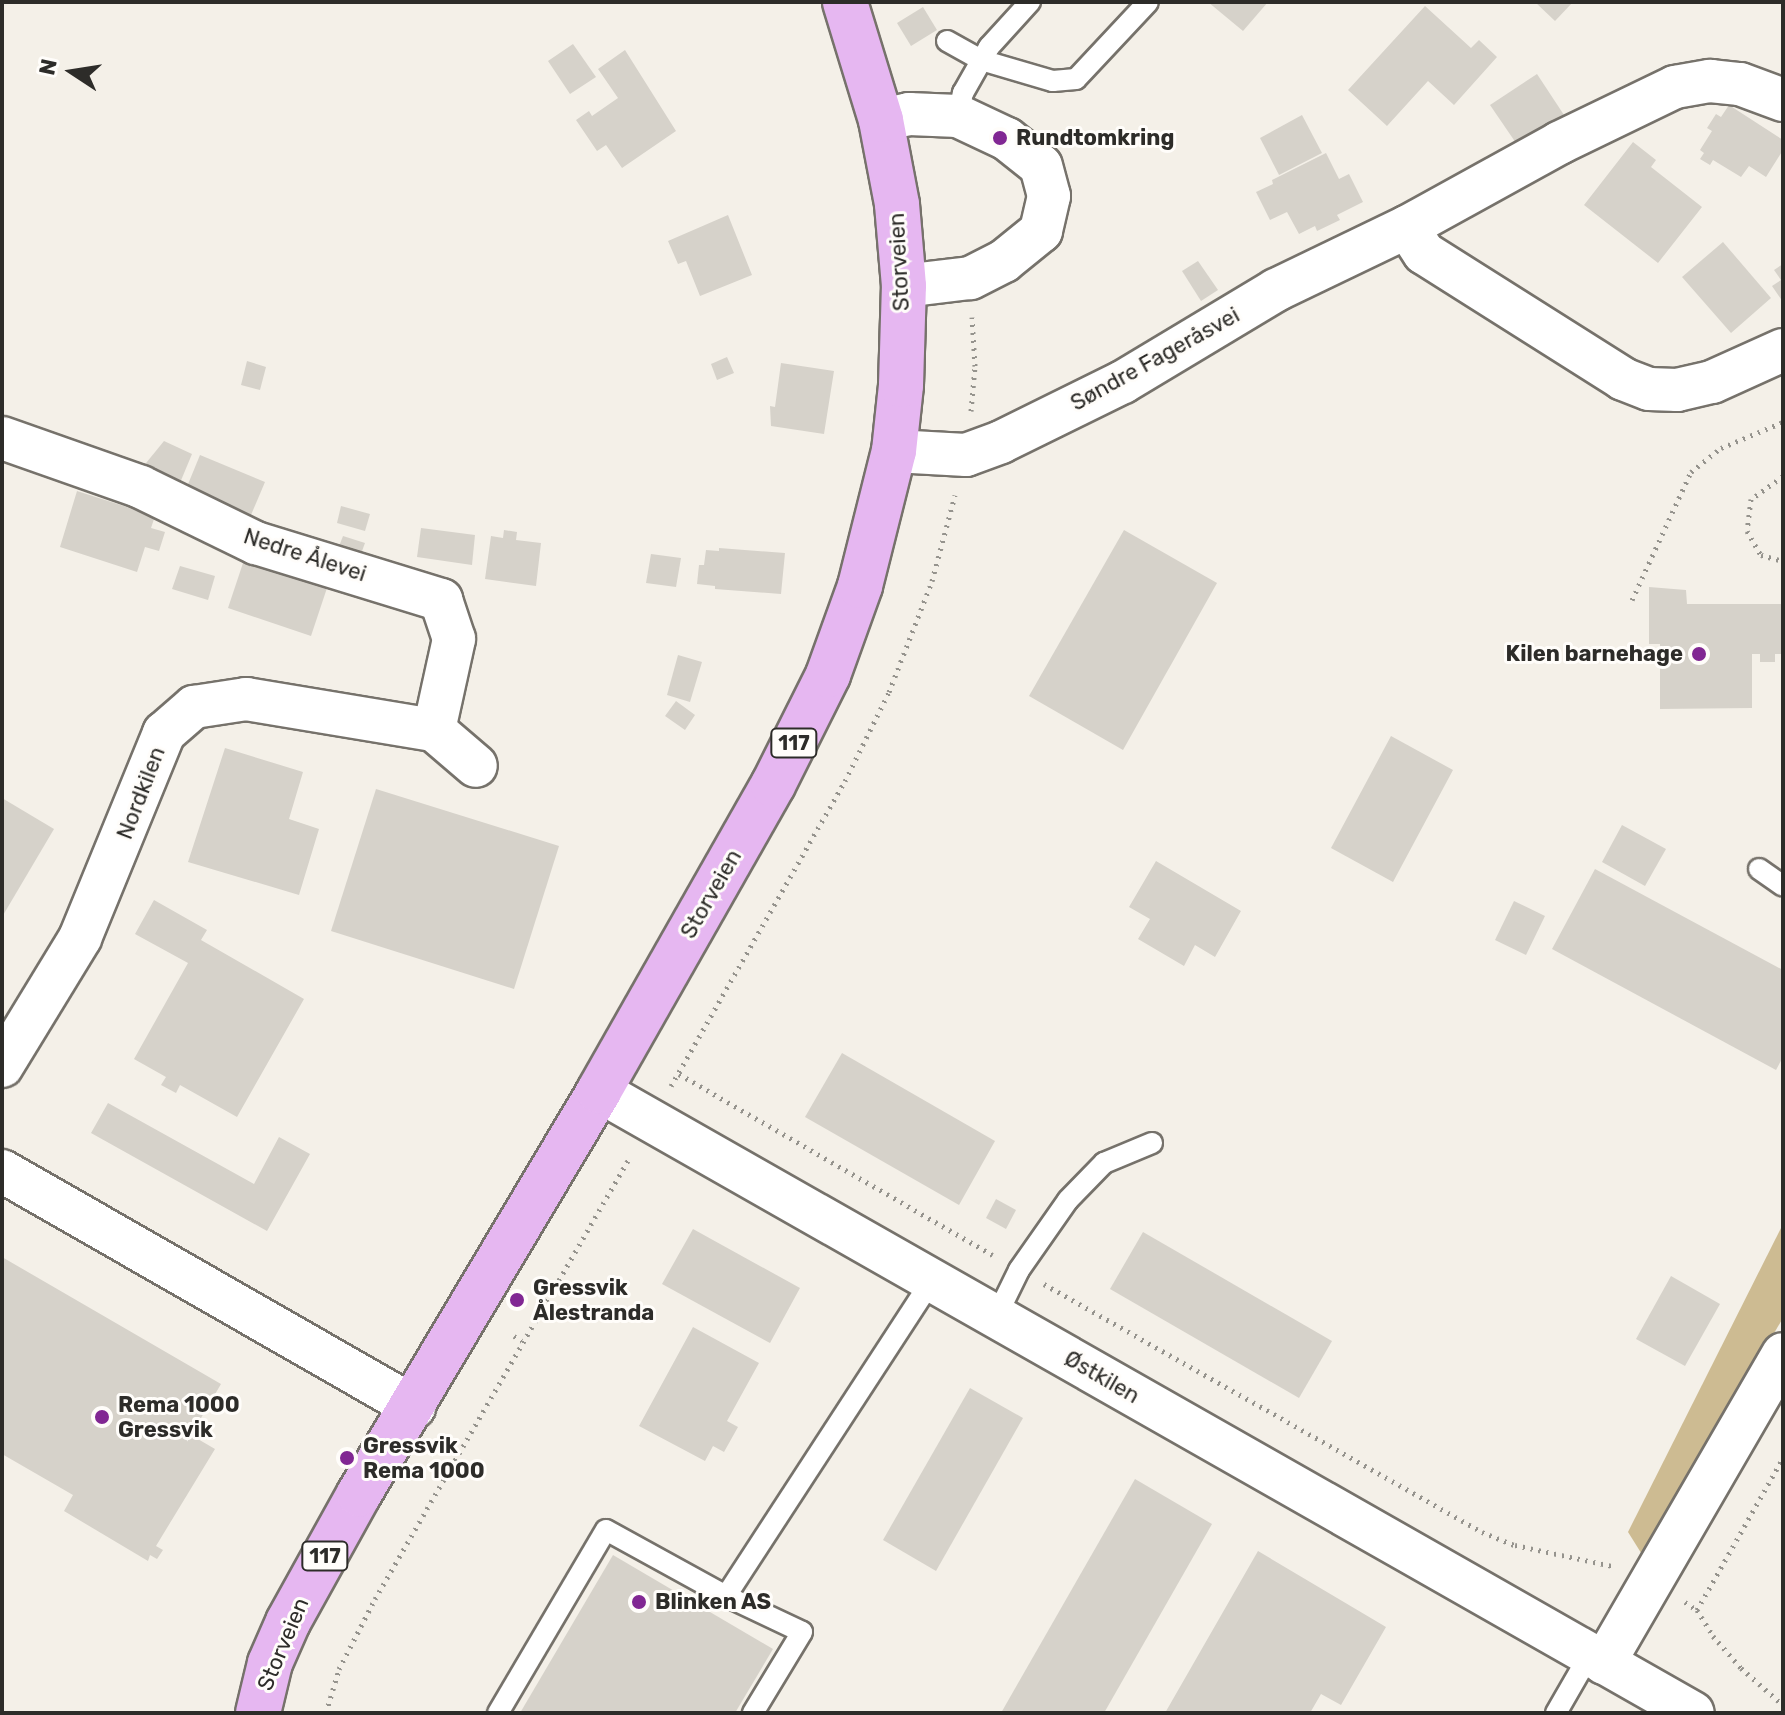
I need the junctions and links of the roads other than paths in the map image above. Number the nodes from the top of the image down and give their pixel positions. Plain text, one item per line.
1 (845, 2) edge
2 (1030, 2) edge
3 (1148, 2) edge
4 (947, 41) dead end
5 (981, 60) junction
6 (1783, 100) edge
7 (958, 116) junction
8 (881, 120) junction
9 (1407, 227) junction
10 (904, 286) junction
11 (1783, 350) edge
12 (2, 438) edge
13 (894, 451) junction
14 (434, 730) junction
15 (476, 766) dead end
16 (1759, 869) dead end
17 (1783, 886) edge
18 (2, 1066) edge
19 (599, 1091) junction
20 (1152, 1143) dead end
21 (2, 1171) edge
22 (932, 1280) junction
23 (996, 1317) junction
24 (1783, 1354) edge
25 (414, 1407) junction
26 (726, 1596) junction
27 (1597, 1658) junction
28 (258, 1713) edge
29 (498, 1713) edge
30 (753, 1713) edge
31 (1556, 1713) edge
32 (1693, 1713) edge

1 - 8 main road, Storveien / 117
2 - 5 lane
3 - 5 lane
4 - 5 lane
5 - 7 lane
6 - 9 street, Søndre Fageråsvei
7 - 8 street
7 - 10 street
8 - 10 main road, Storveien / 117
9 - 11 street
9 - 13 street, Søndre Fageråsvei
10 - 13 main road, Storveien / 117
12 - 14 street, Nedre Ålevei
13 - 19 main road, Storveien / 117
14 - 15 street
14 - 18 street, Nordkilen
16 - 17 lane
19 - 22 street, Østkilen
19 - 25 main road, Storveien / 117
20 - 23 lane
21 - 25 street
22 - 23 street, Østkilen
22 - 26 lane
23 - 27 street, Østkilen
24 - 27 street
25 - 28 main road, Storveien / 117
26 - 29 lane
26 - 30 lane
27 - 31 lane
27 - 32 street, Østkilen

